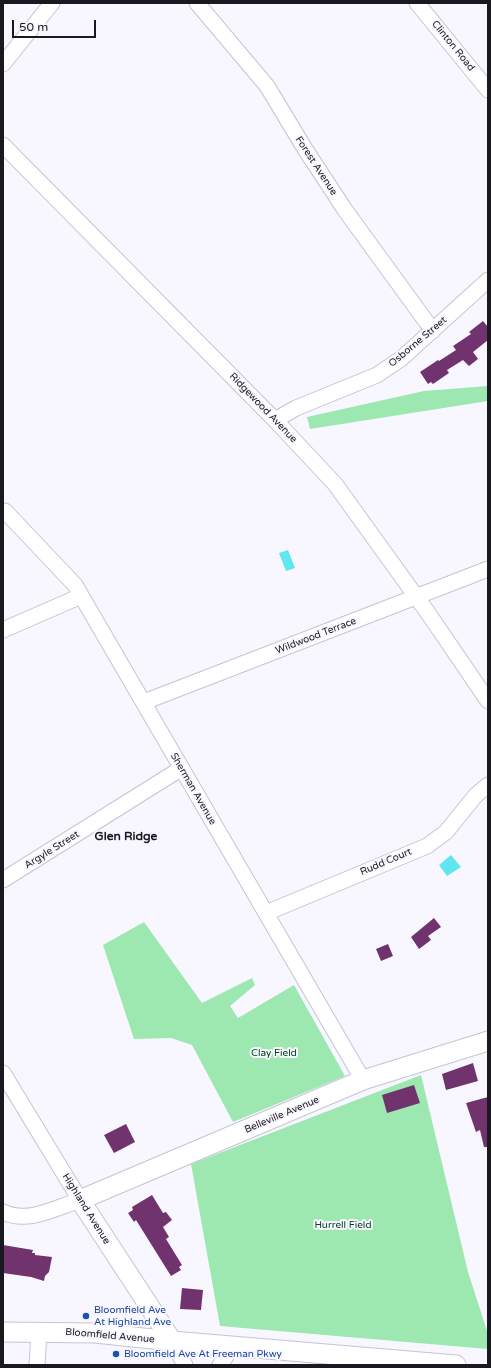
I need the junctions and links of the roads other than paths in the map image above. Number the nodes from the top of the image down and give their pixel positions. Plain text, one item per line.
1 (52, 3) edge
2 (197, 3) edge
3 (417, 3) edge
4 (3, 64) edge
5 (488, 90) edge
6 (3, 145) edge
7 (488, 280) edge
8 (433, 331) junction
9 (279, 424) junction
10 (4, 511) dead end
11 (488, 569) edge
12 (81, 596) junction
13 (416, 597) junction
14 (3, 630) edge
15 (488, 701) edge
16 (144, 702) junction
17 (182, 768) junction
18 (488, 785) edge
19 (3, 880) edge
20 (266, 913) junction
21 (488, 1041) edge
22 (3, 1073) edge
23 (363, 1080) junction
24 (80, 1200) junction
25 (3, 1212) edge
26 (3, 1332) edge
27 (39, 1332) junction
28 (172, 1341) junction
29 (233, 1346) junction
30 (37, 1365) edge
31 (185, 1365) edge
32 (220, 1365) edge
33 (456, 1365) edge

1 - 4 street
2 - 8 street, Forest Avenue
3 - 5 street, Clinton Road
6 - 9 street, Ridgewood Avenue
7 - 8 street, Osborne Street
8 - 9 street, Osborne Street
9 - 13 street, Ridgewood Avenue
10 - 12 street, Sherman Avenue
11 - 13 street, Wildwood Terrace
12 - 14 street
12 - 16 street, Sherman Avenue
13 - 15 street, Ridgewood Avenue
13 - 16 street, Wildwood Terrace
16 - 17 street, Sherman Avenue
17 - 19 street, Argyle Street
17 - 20 street, Sherman Avenue
18 - 20 street, Rudd Court
20 - 23 street, Sherman Avenue
21 - 23 main road, Belleville Avenue
22 - 24 street, Highland Avenue
23 - 24 main road, Belleville Avenue
24 - 25 street
24 - 28 main road, Highland Avenue
26 - 27 main road, Bloomfield Avenue
27 - 28 main road, Bloomfield Avenue
27 - 30 street
28 - 29 main road, Bloomfield Avenue
28 - 31 street
29 - 32 street
29 - 33 main road, Bloomfield Avenue

